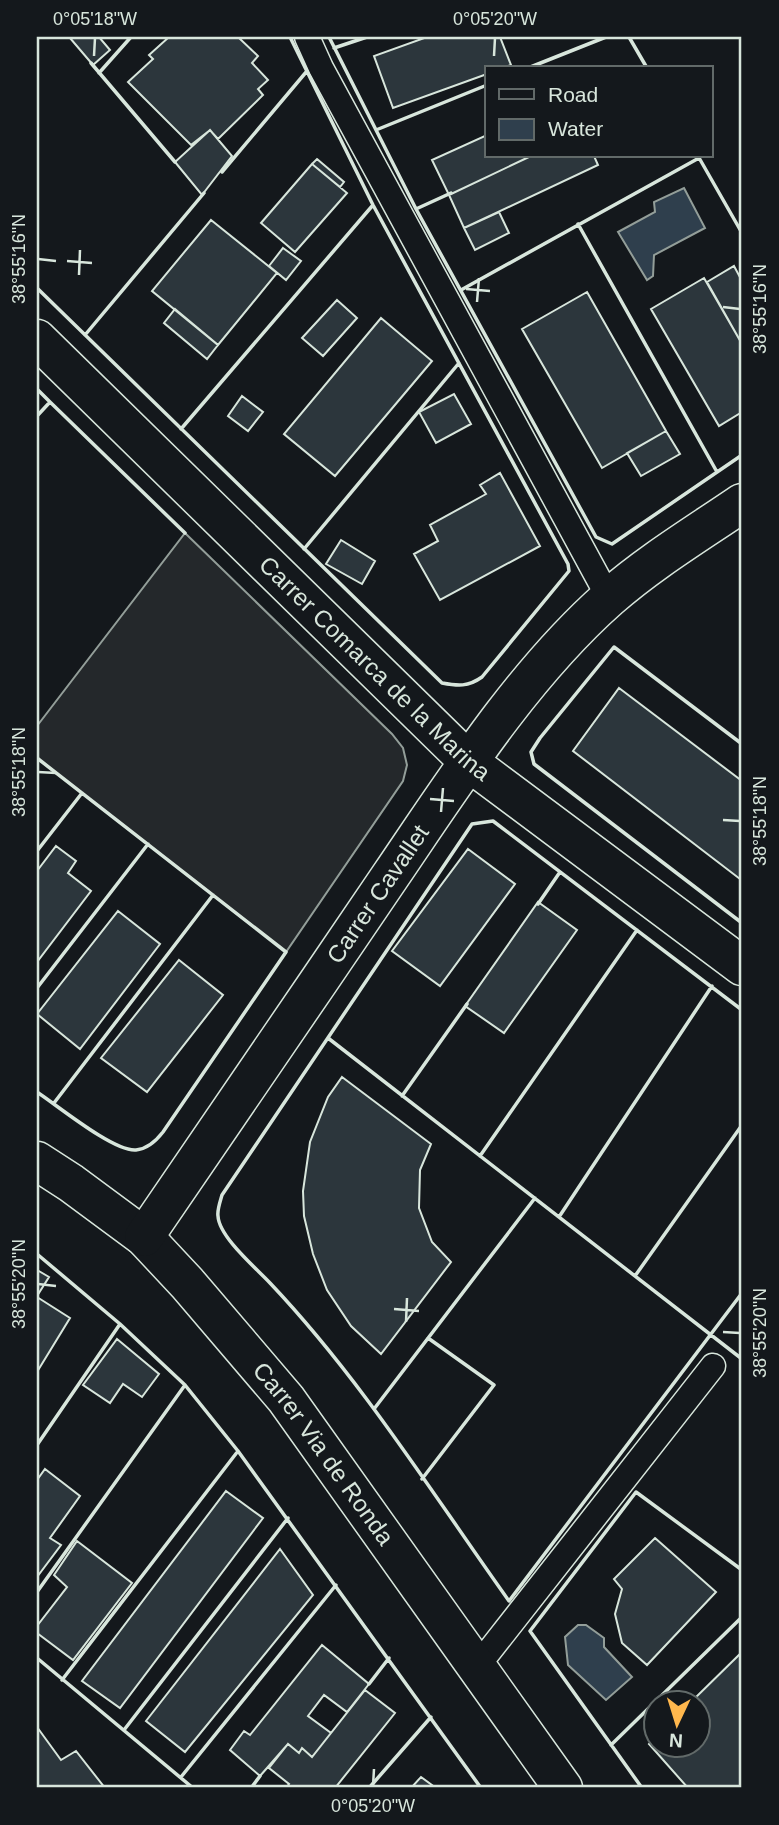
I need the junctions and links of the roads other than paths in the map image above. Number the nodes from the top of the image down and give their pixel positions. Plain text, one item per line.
1 (307, 37) edge
2 (37, 339) edge
3 (742, 503) edge
4 (609, 598) junction
5 (469, 762) junction
6 (742, 966) edge
7 (37, 1161) edge
8 (144, 1237) junction
9 (713, 1366) dead end
10 (476, 1668) junction
11 (564, 1788) edge

1 - 4 lane
2 - 5 street, Carrer Comarca de la Marina
3 - 4 street, Carrer Cavallet
4 - 5 street, Carrer Cavallet
5 - 6 street, Carrer Comarca de la Marina
5 - 8 street, Carrer Cavallet
7 - 8 street, Carrer Via de Ronda
8 - 10 street, Carrer Via de Ronda
9 - 10 lane
10 - 11 street, Carrer Via de Ronda

